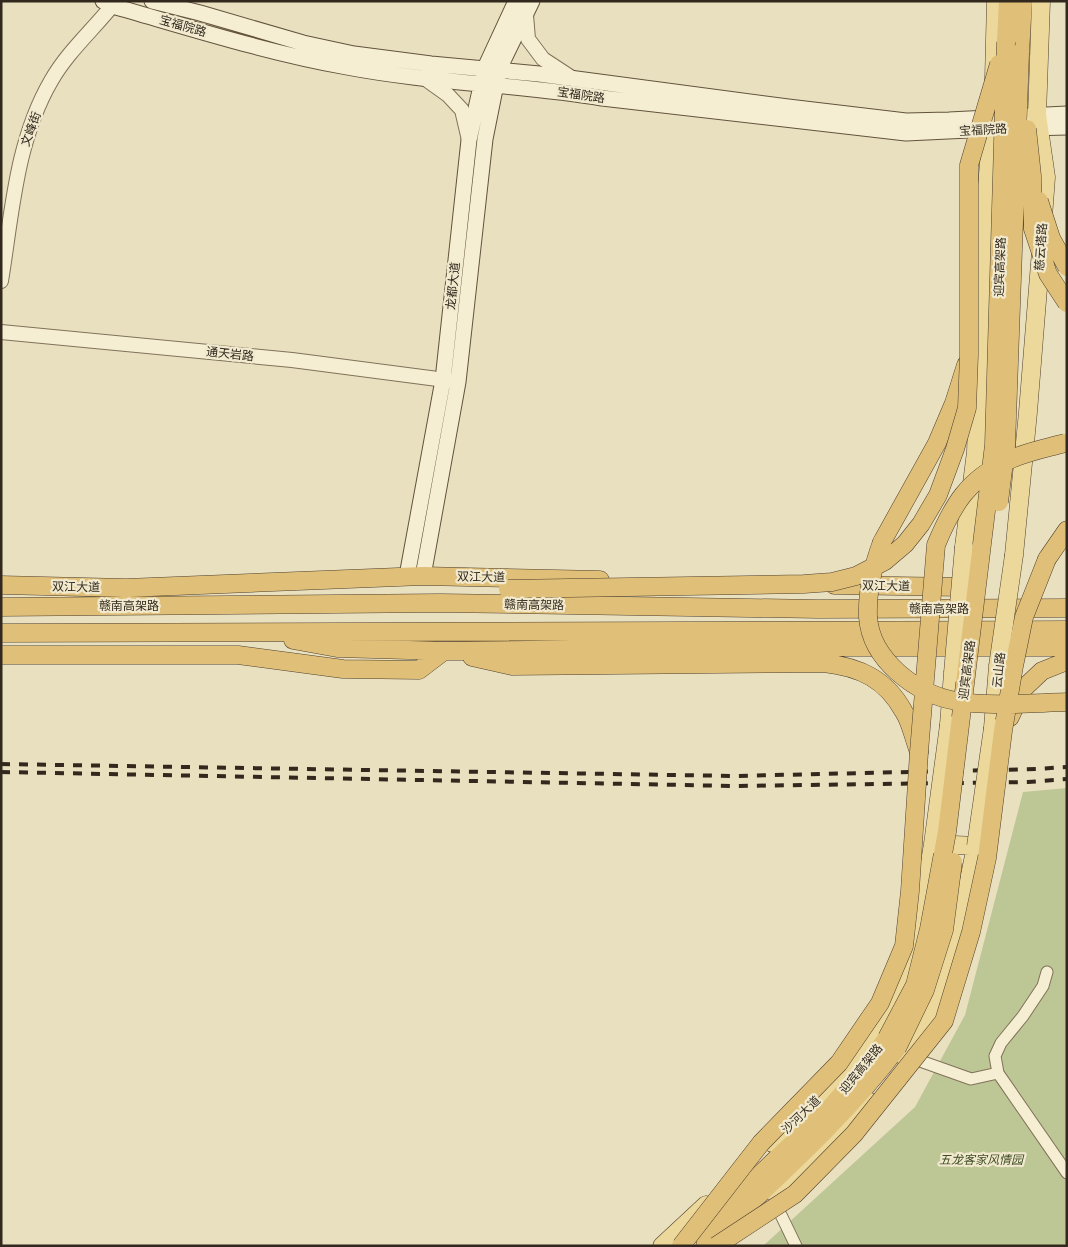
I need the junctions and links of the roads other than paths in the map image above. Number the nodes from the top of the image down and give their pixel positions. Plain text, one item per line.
1 (152, 1) edge
2 (516, 1) edge
3 (532, 1) edge
4 (996, 1) edge
5 (1008, 1) edge
6 (1023, 1) edge
7 (1041, 1) edge
8 (111, 3) edge
9 (526, 15) junction
10 (1013, 48) junction
11 (492, 69) junction
12 (572, 78) junction
13 (427, 80) junction
14 (489, 84) junction
15 (1067, 114) edge
16 (1037, 122) junction
17 (992, 123) junction
18 (1067, 126) edge
19 (469, 140) junction
20 (1032, 176) junction
21 (1067, 267) edge
22 (1, 281) edge
23 (1067, 303) edge
24 (1, 332) edge
25 (970, 355) junction
26 (450, 381) junction
27 (1066, 443) edge
28 (971, 492) junction
29 (1021, 493) junction
30 (1067, 530) edge
31 (415, 576) junction
32 (1, 585) edge
33 (961, 587) junction
34 (440, 603) junction
35 (1, 607) edge
36 (1067, 608) edge
37 (1067, 630) edge
38 (248, 632) junction
39 (1, 633) edge
40 (1067, 647) edge
41 (444, 651) junction
42 (1, 655) edge
43 (1067, 661) edge
44 (1067, 702) edge
45 (998, 730) junction
46 (919, 752) junction
47 (933, 844) junction
48 (976, 846) junction
49 (1047, 972) dead end
50 (908, 1057) junction
51 (998, 1073) junction
52 (1067, 1173) edge
53 (781, 1214) dead end
54 (662, 1246) edge
55 (682, 1246) edge
56 (705, 1246) edge
57 (716, 1246) edge
58 (796, 1246) edge

1 - 11 main road, 宝福院路
2 - 11 main road, 龙都大道
3 - 9 main road, 龙都大道
4 - 17 main road
5 - 10 highway, 迎宾高架路
6 - 10 highway, 迎宾高架路
7 - 16 main road, 慈云塔路
8 - 13 main road, 宝福院路
8 - 22 street, 文峰街
9 - 11 main road, 龙都大道
9 - 12 street
10 - 20 highway, bridge
10 - 25 highway, bridge
10 - 55 highway, 迎宾高架路, bridge
10 - 56 highway, 迎宾高架路, bridge
11 - 12 main road, 宝福院路
11 - 14 main road, 龙都大道
12 - 17 main road, 宝福院路
13 - 14 main road, 宝福院路
13 - 19 street
14 - 17 main road, 宝福院路
14 - 19 main road, 龙都大道
14 - 26 main road, 龙都大道
15 - 16 main road, 宝福院路
16 - 17 main road, 宝福院路
16 - 18 main road, 宝福院路
16 - 29 main road, 慈云塔路
17 - 28 main road
19 - 26 main road, 龙都大道
20 - 21 highway, bridge
20 - 23 highway, bridge
24 - 26 street, 通天岩路
25 - 34 highway, bridge
25 - 44 highway, bridge
26 - 31 main road, 龙都大道
27 - 46 highway, bridge
28 - 29 main road
28 - 33 main road, bridge
29 - 45 main road, 云山路, bridge
30 - 45 highway, bridge
31 - 32 highway, 双江大道
31 - 33 highway, 双江大道
33 - 47 main road, 沙河大道, bridge
34 - 35 highway, 赣南高架路
34 - 36 highway, 赣南高架路
37 - 38 highway, 赣南高架路
38 - 39 highway, 赣南高架路
38 - 41 highway
40 - 41 highway
41 - 42 highway
41 - 46 highway
43 - 45 highway, bridge
45 - 48 main road, 云山路, bridge
45 - 57 highway, bridge
46 - 55 highway, bridge
47 - 48 main road
47 - 54 main road, 沙河大道
48 - 50 main road
49 - 51 street
50 - 51 street
50 - 57 main road
51 - 52 street
53 - 58 street

